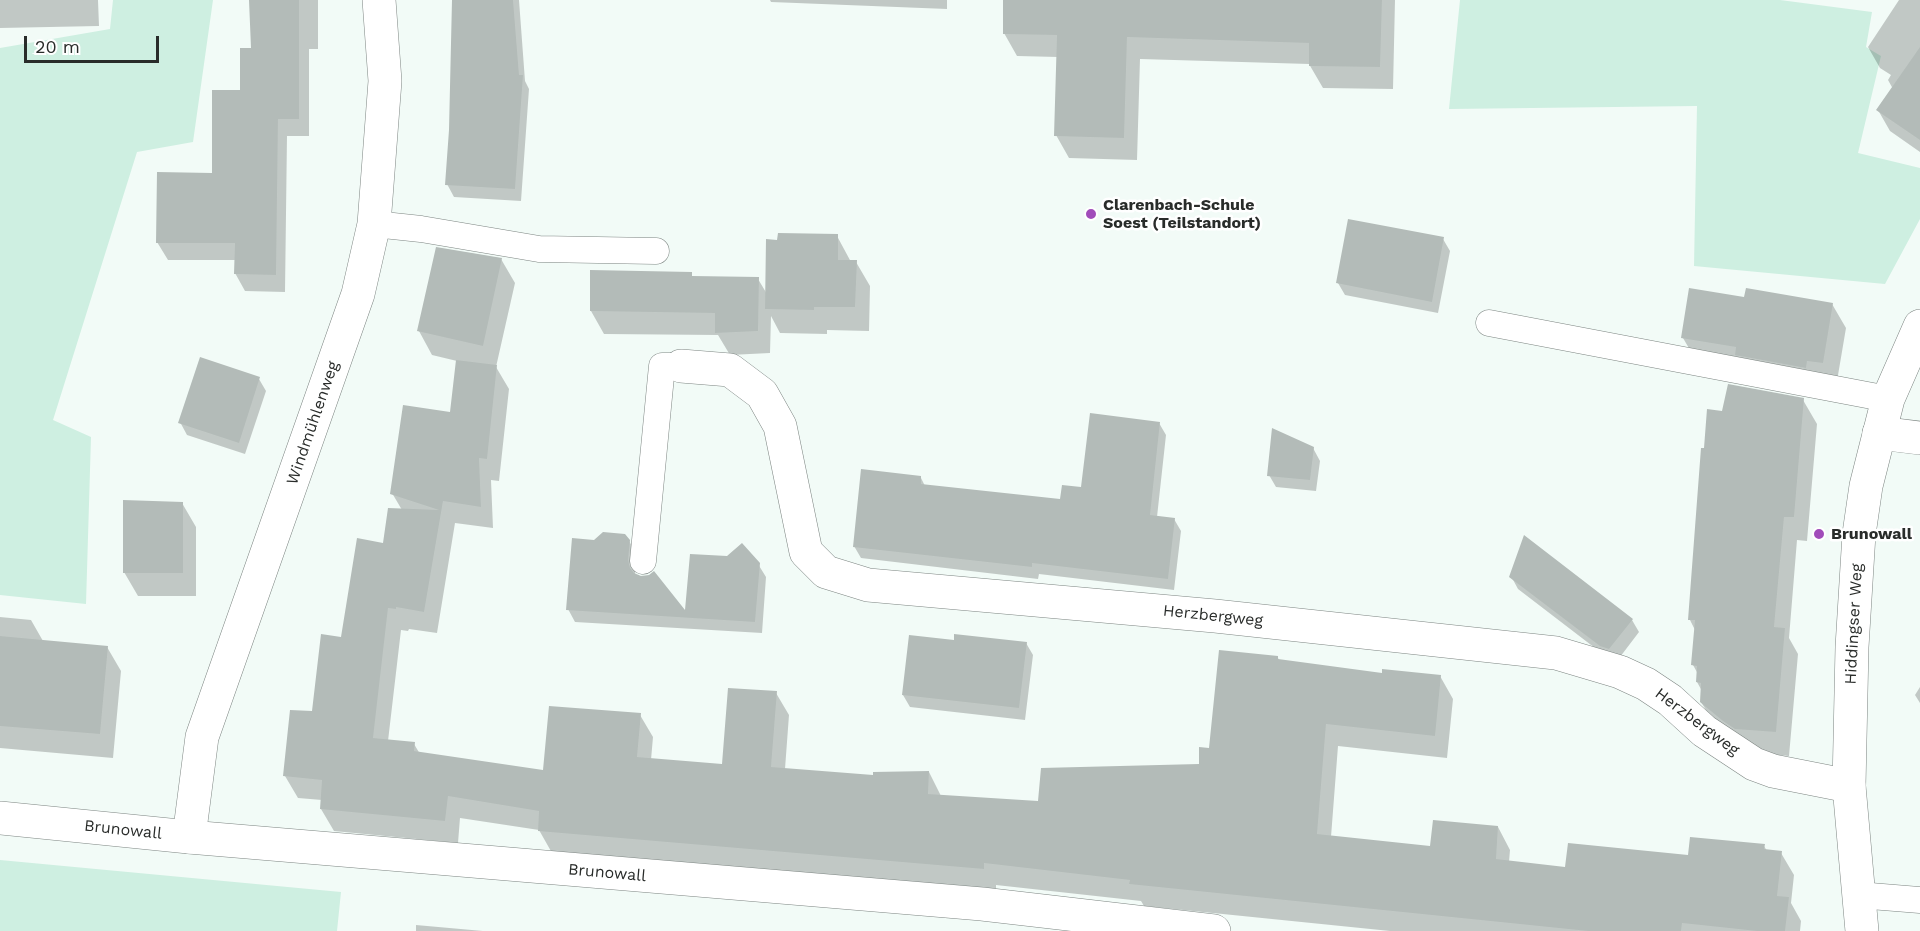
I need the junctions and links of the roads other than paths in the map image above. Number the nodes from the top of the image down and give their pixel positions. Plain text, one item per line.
1 (379, 0) edge
2 (374, 224) junction
3 (656, 251) dead end
4 (1489, 322) dead end
5 (1920, 326) edge
6 (681, 366) joint
7 (1888, 399) junction
8 (1878, 433) junction
9 (1920, 438) edge
10 (643, 561) dead end
11 (1849, 786) junction
12 (0, 818) edge
13 (189, 837) junction
14 (1858, 895) junction
15 (1920, 900) edge
16 (1214, 931) edge
17 (1862, 931) edge

1 - 2 street, Windmühlenweg
2 - 3 lane
2 - 13 street, Windmühlenweg
4 - 7 lane
5 - 7 street, Hiddingser Weg
6 - 10 lane
6 - 11 street, Herzbergweg
7 - 8 street, Hiddingser Weg
8 - 9 street
8 - 11 street, Hiddingser Weg
11 - 14 street, Hiddingser Weg
12 - 13 street, Brunowall
13 - 16 street, Brunowall
14 - 15 lane
14 - 17 street, Hiddingser Weg

